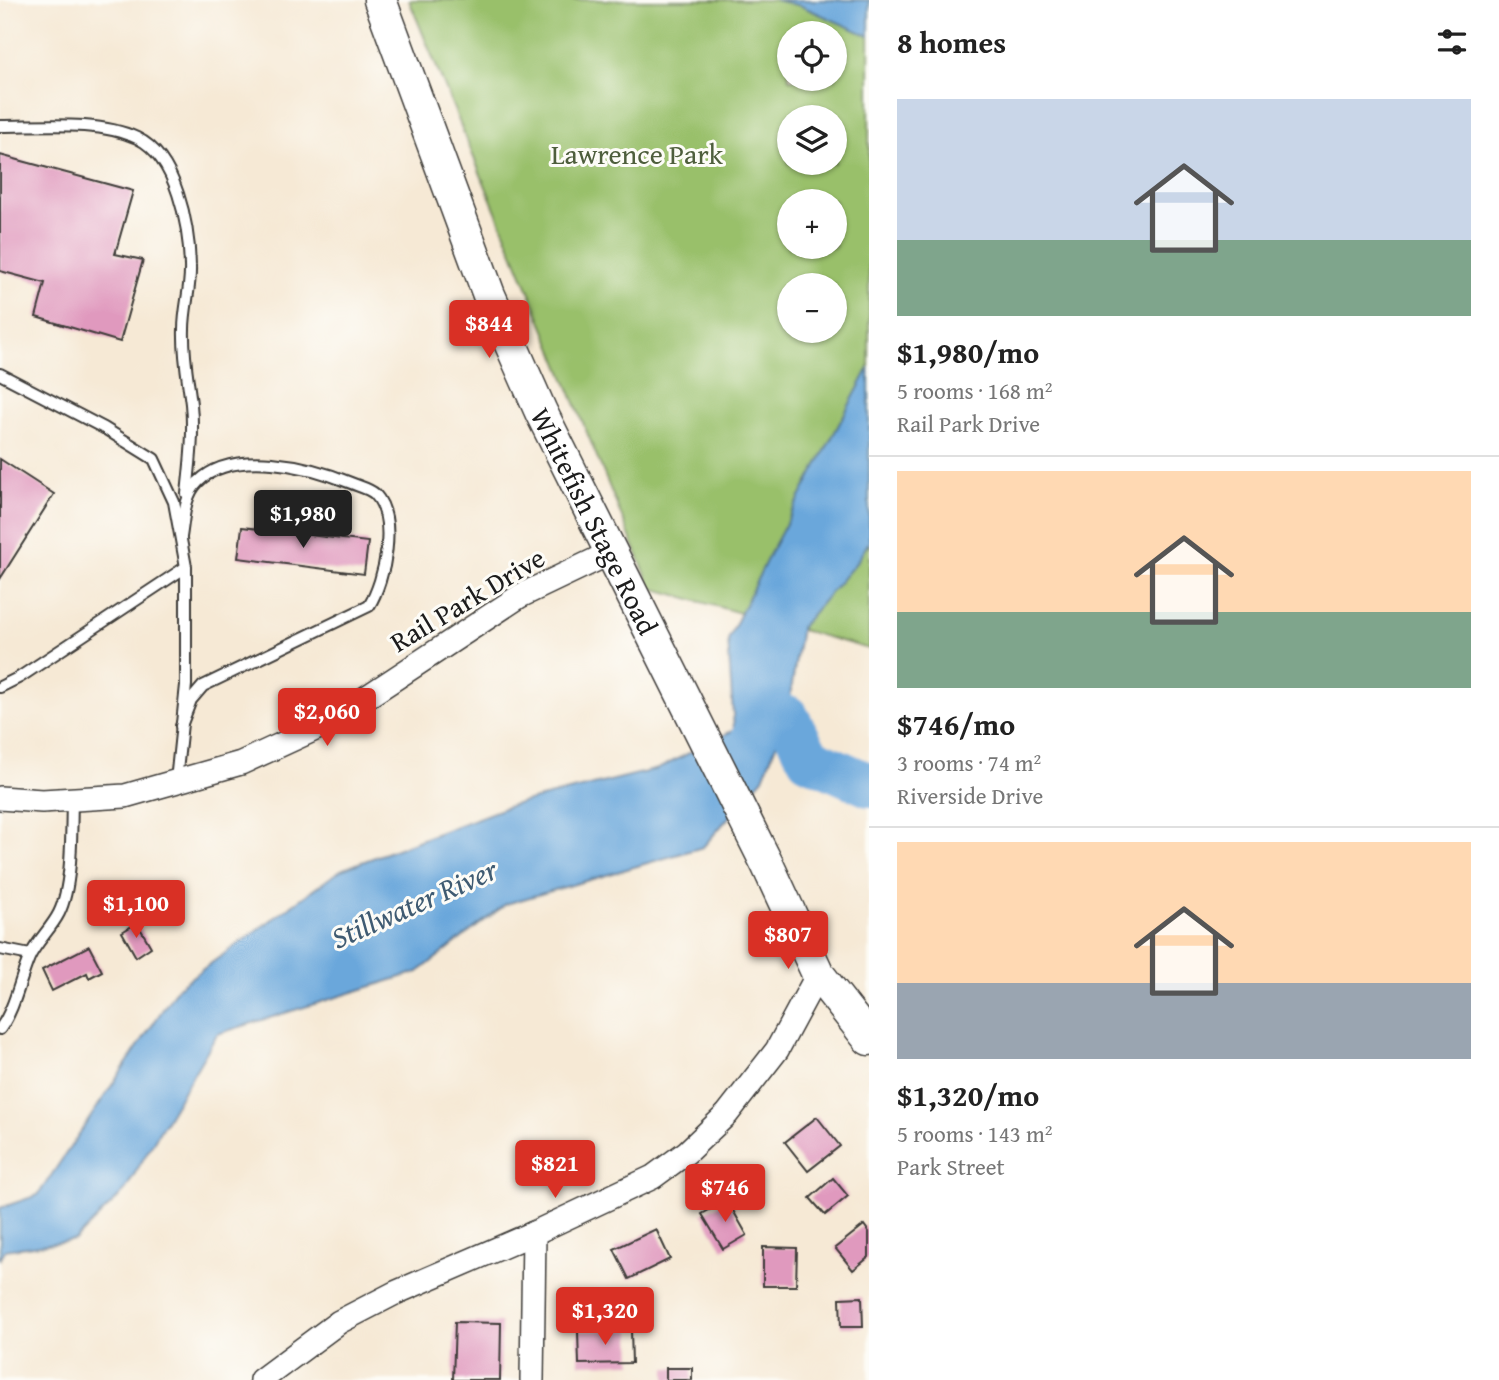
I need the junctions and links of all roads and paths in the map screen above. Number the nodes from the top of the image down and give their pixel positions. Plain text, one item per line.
1 (380, 0) edge
2 (0, 126) edge
3 (0, 366) edge
4 (0, 374) edge
5 (50, 399) junction
6 (187, 500) junction
7 (181, 537) junction
8 (610, 553) junction
9 (186, 567) junction
10 (0, 687) edge
11 (181, 726) junction
12 (176, 781) junction
13 (0, 799) edge
14 (72, 799) junction
15 (0, 949) edge
16 (30, 955) junction
17 (818, 974) junction
18 (0, 1029) edge
19 (869, 1039) edge
20 (534, 1233) junction
21 (261, 1380) edge
22 (532, 1380) edge

1 - 8 main road, Whitefish Stage Road
2 - 6 lane
3 - 5 lane
4 - 5 lane
5 - 7 lane
6 - 7 lane
6 - 11 lane
7 - 9 lane
8 - 12 street, Rail Park Drive
8 - 17 main road, Whitefish Stage Road
9 - 10 lane
9 - 11 lane
11 - 12 lane
12 - 14 street, Rail Park Drive
13 - 14 street, Rail Park Drive
14 - 16 lane
15 - 16 lane
16 - 18 lane
17 - 19 main road
17 - 20 street
20 - 21 street
20 - 22 street

